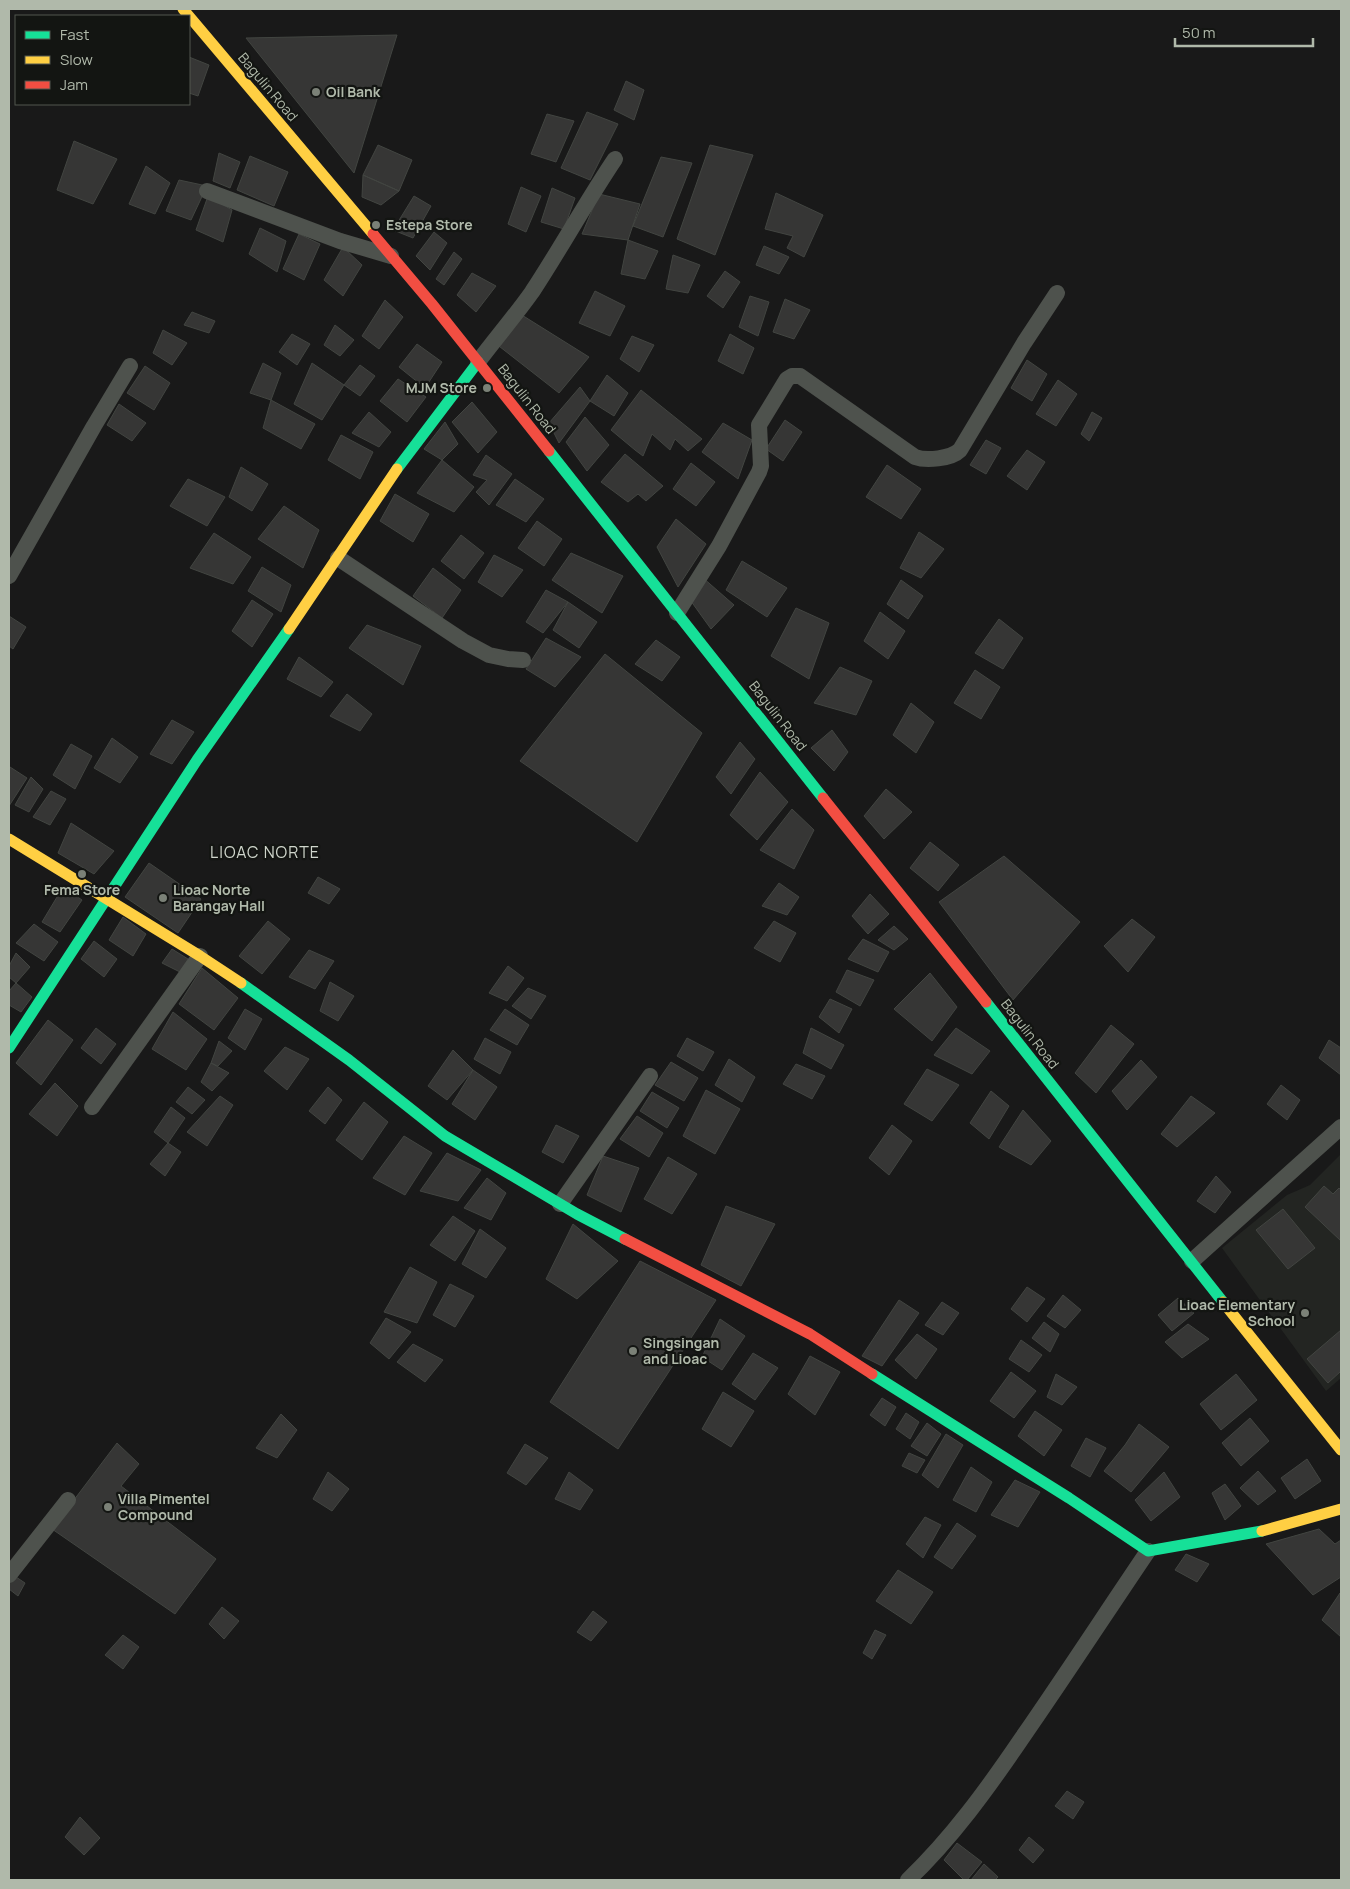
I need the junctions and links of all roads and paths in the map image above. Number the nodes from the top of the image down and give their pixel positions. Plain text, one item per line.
1 (190, 17) edge
2 (616, 159) dead end
3 (207, 191) dead end
4 (391, 256) junction
5 (1057, 293) dead end
6 (478, 362) junction
7 (130, 366) dead end
8 (338, 558) junction
9 (9, 576) edge
10 (677, 612) junction
11 (523, 660) dead end
12 (9, 839) edge
13 (106, 899) junction
14 (200, 956) junction
15 (9, 1048) edge
16 (650, 1076) dead end
17 (92, 1107) dead end
18 (1341, 1127) edge
19 (560, 1204) junction
20 (1192, 1261) junction
21 (1341, 1450) edge
22 (68, 1500) dead end
23 (1341, 1509) edge
24 (1148, 1551) junction
25 (9, 1575) edge
26 (908, 1880) edge

1 - 4 street, Bagulin Road
2 - 6 street
3 - 4 street
4 - 6 street, Bagulin Road
5 - 10 street
6 - 8 street
6 - 10 street, Bagulin Road
7 - 9 street
8 - 11 street
8 - 13 street
10 - 20 street, Bagulin Road
12 - 13 street
13 - 14 street
13 - 15 street
14 - 17 street
14 - 19 street
16 - 19 street
18 - 20 street
19 - 24 street
20 - 21 street, Bagulin Road
22 - 25 street
23 - 24 street
24 - 26 street

